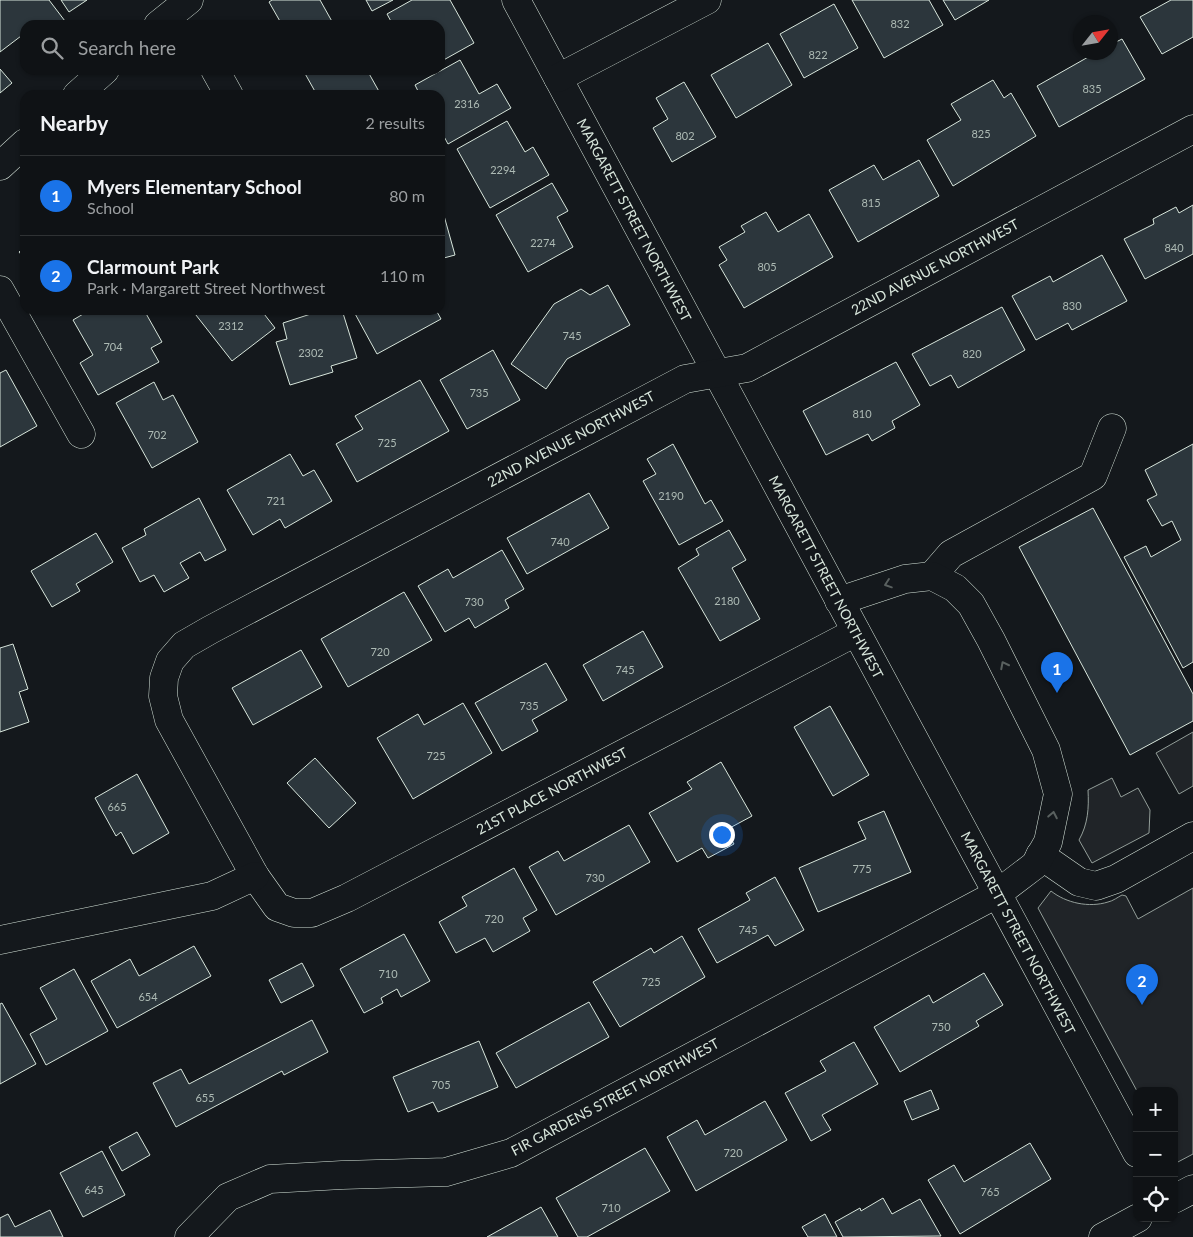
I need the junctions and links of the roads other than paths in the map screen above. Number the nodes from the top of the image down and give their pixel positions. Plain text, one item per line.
1 (516, 0) edge
2 (707, 0) edge
3 (187, 10) edge
4 (168, 20) edge
5 (100, 75) edge
6 (218, 75) edge
7 (558, 78) junction
8 (83, 90) edge
9 (226, 90) edge
10 (1193, 129) edge
11 (20, 148) edge
12 (0, 166) edge
13 (0, 290) edge
14 (717, 373) junction
15 (1112, 428) dead end
16 (81, 434) dead end
17 (932, 576) junction
18 (839, 601) junction
19 (856, 632) junction
20 (1193, 836) edge
21 (1040, 856) junction
22 (255, 876) junction
23 (997, 894) junction
24 (0, 940) edge
25 (1133, 1146) edge
26 (1193, 1189) edge
27 (1178, 1197) edge
28 (1133, 1221) edge
29 (189, 1237) edge
30 (1103, 1237) edge

1 - 7 street, MARGARETT STREET NORTHWEST
2 - 7 street
3 - 4 street
5 - 8 street
6 - 9 street
7 - 14 street, MARGARETT STREET NORTHWEST
10 - 14 street, 22ND AVENUE NORTHWEST
11 - 12 street
13 - 16 street
14 - 18 street, MARGARETT STREET NORTHWEST
14 - 22 street, 22ND AVENUE NORTHWEST
15 - 17 street
17 -> 18 street
21 -> 17 street
18 - 19 street, MARGARETT STREET NORTHWEST
19 - 22 street, 21ST PLACE NORTHWEST
19 - 23 street, MARGARETT STREET NORTHWEST
20 - 21 street
21 - 23 street, FIR GARDENS STREET NORTHWEST
22 - 24 street
23 - 25 street, MARGARETT STREET NORTHWEST
23 - 29 street, FIR GARDENS STREET NORTHWEST
26 - 27 street
28 - 30 street

